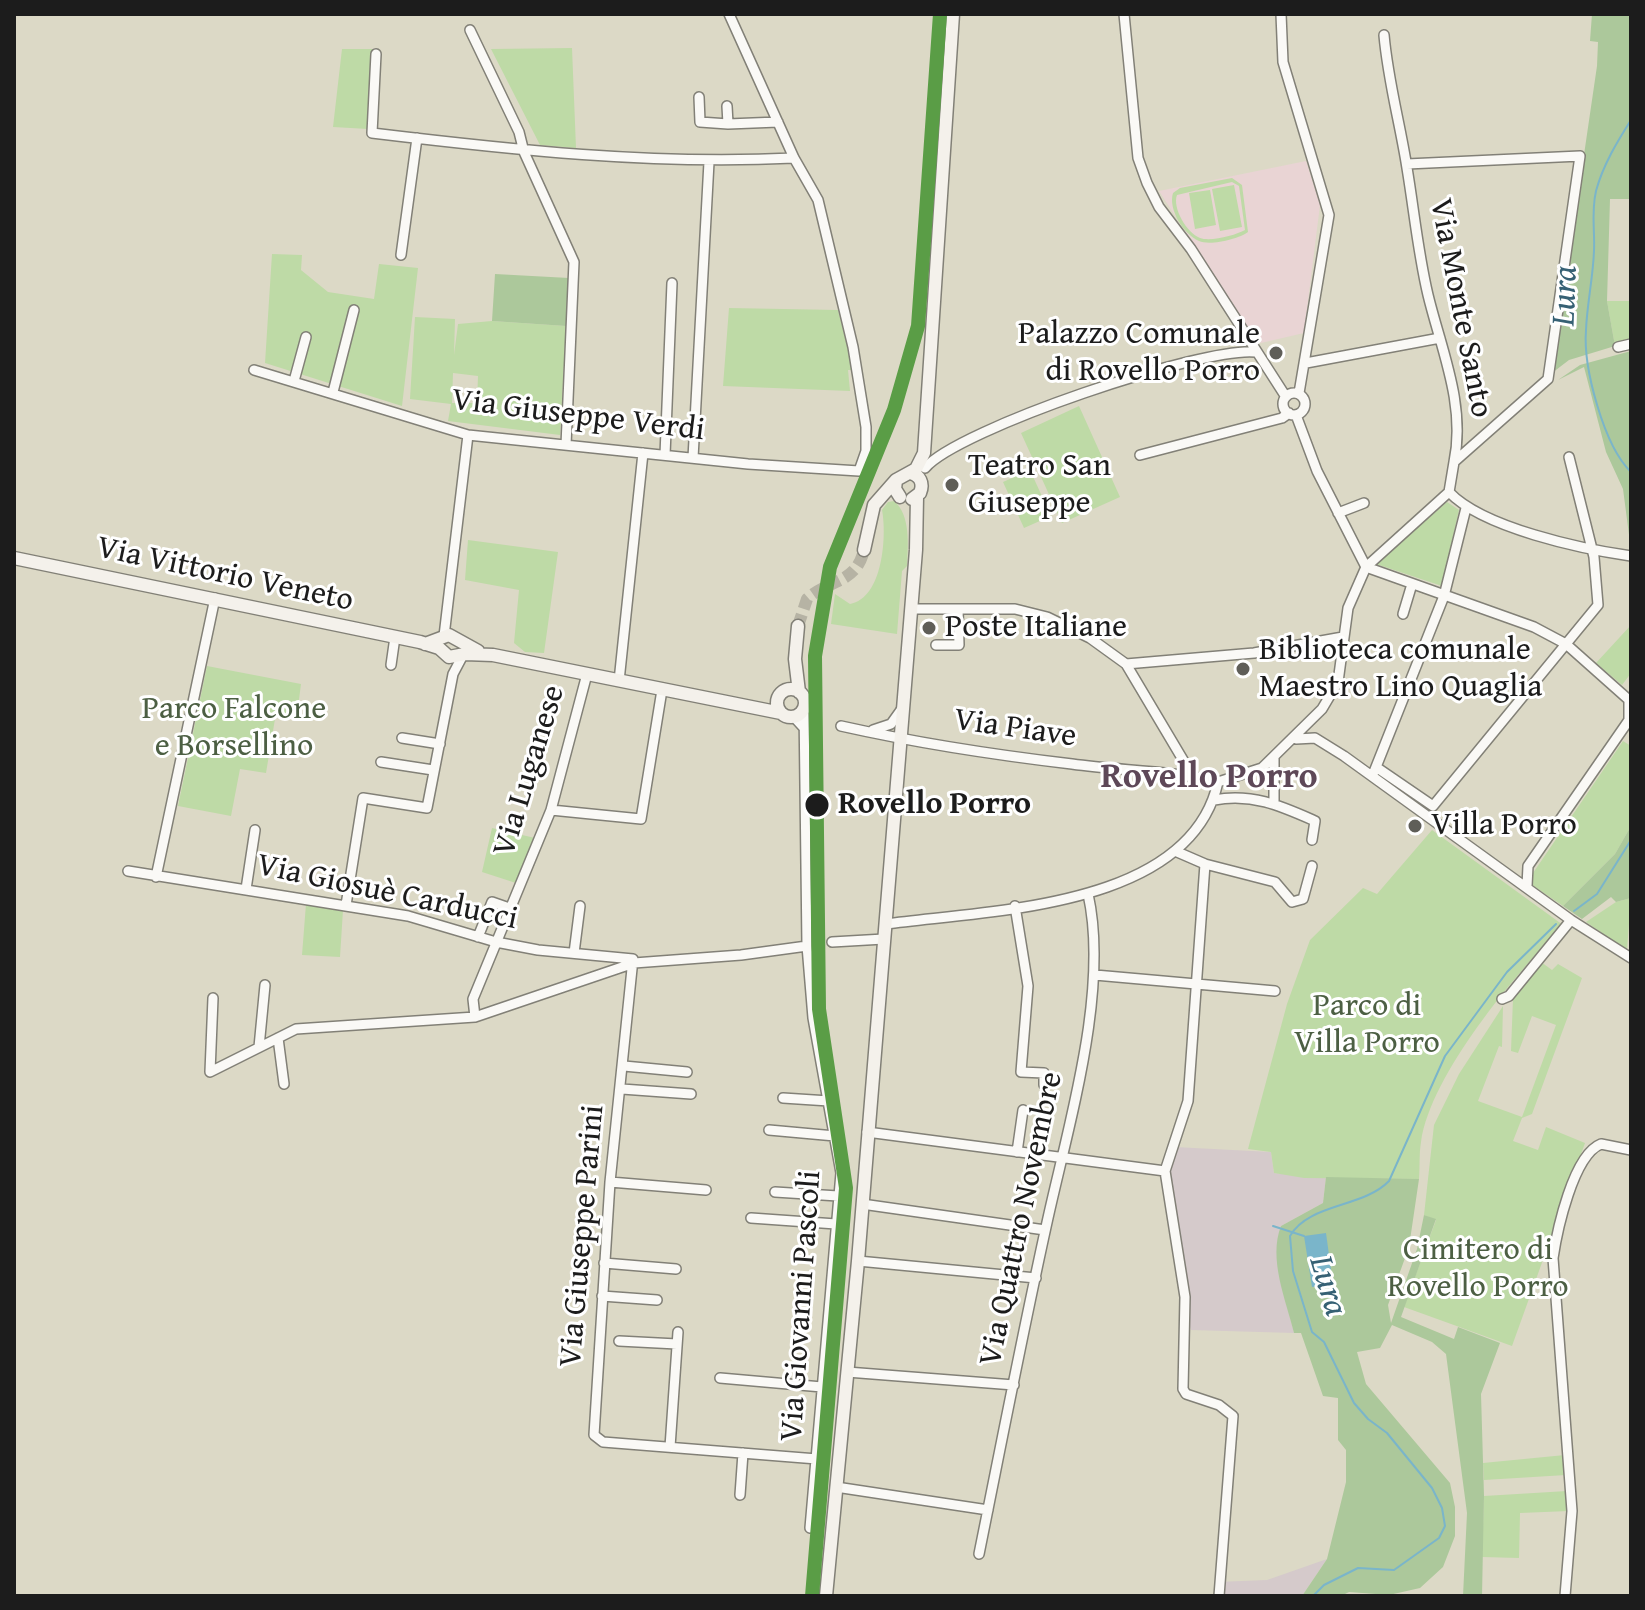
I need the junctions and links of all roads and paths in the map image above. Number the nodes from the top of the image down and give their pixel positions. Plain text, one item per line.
1 (729, 14) edge
2 (953, 14) edge
3 (1124, 14) edge
4 (1281, 14) edge
5 (470, 30) dead end
6 (1384, 35) dead end
7 (376, 54) dead end
8 (699, 97) dead end
9 (727, 106) dead end
10 (778, 122) junction
11 (728, 124) junction
12 (417, 138) junction
13 (524, 152) junction
14 (794, 158) junction
15 (709, 162) junction
16 (1407, 164) junction
17 (401, 255) dead end
18 (672, 283) dead end
19 (354, 310) dead end
20 (306, 337) dead end
21 (1440, 338) junction
22 (1631, 344) edge
23 (1618, 347) dead end
24 (1256, 352) junction
25 (1306, 363) junction
26 (254, 370) dead end
27 (294, 381) junction
28 (333, 392) junction
29 (1299, 393) junction
30 (1286, 397) junction
31 (1292, 414) junction
32 (468, 435) junction
33 (566, 445) junction
34 (643, 453) junction
35 (665, 455) junction
36 (929, 455) junction
37 (1140, 455) dead end
38 (1569, 457) dead end
39 (693, 458) junction
40 (1454, 462) junction
41 (910, 473) junction
42 (896, 480) junction
43 (922, 483) junction
44 (1449, 492) junction
45 (901, 497) junction
46 (917, 497) junction
47 (876, 502) junction
48 (1364, 503) dead end
49 (1466, 508) junction
50 (1338, 513) junction
51 (917, 542) junction
52 (864, 550) tunnel mouth
53 (1592, 551) junction
54 (1631, 556) edge
55 (14, 558) edge
56 (1366, 567) junction
57 (1412, 584) junction
58 (1444, 596) junction
59 (215, 598) junction
60 (911, 609) junction
61 (958, 609) junction
62 (1403, 614) dead end
63 (798, 626) tunnel mouth
64 (395, 637) junction
65 (1343, 637) junction
66 (1566, 644) junction
67 (936, 645) dead end
68 (452, 646) junction
69 (795, 659) junction
70 (1126, 664) junction
71 (391, 665) dead end
72 (587, 674) junction
73 (619, 681) junction
74 (662, 690) junction
75 (799, 692) junction
76 (781, 695) junction
77 (804, 707) junction
78 (903, 707) junction
79 (759, 709) junction
80 (788, 715) junction
81 (841, 726) dead end
82 (804, 728) junction
83 (864, 731) junction
84 (402, 738) dead end
85 (900, 739) junction
86 (1290, 743) junction
87 (440, 744) junction
88 (1274, 758) junction
89 (381, 762) dead end
90 (433, 770) junction
91 (1374, 771) junction
92 (1192, 775) junction
93 (1218, 782) junction
94 (1214, 800) junction
95 (1274, 803) junction
96 (551, 810) junction
97 (255, 830) dead end
98 (1312, 840) dead end
99 (1175, 851) junction
100 (1205, 864) junction
101 (1312, 866) dead end
102 (128, 871) dead end
103 (156, 877) junction
104 (1527, 886) junction
105 (246, 889) junction
106 (1088, 894) junction
107 (346, 905) junction
108 (580, 906) dead end
109 (1015, 906) junction
110 (512, 909) junction
111 (1571, 920) junction
112 (886, 924) junction
113 (478, 937) junction
114 (884, 939) junction
115 (496, 942) junction
116 (832, 942) dead end
117 (807, 946) junction
118 (574, 953) junction
119 (1631, 958) edge
120 (634, 963) junction
121 (1095, 975) junction
122 (265, 985) dead end
123 (1199, 985) junction
124 (1275, 991) dead end
125 (213, 998) dead end
126 (1502, 999) dead end
127 (475, 1017) junction
128 (278, 1038) junction
129 (259, 1047) junction
130 (624, 1066) junction
131 (687, 1072) dead end
132 (284, 1084) dead end
133 (1044, 1085) dead end
134 (622, 1089) junction
135 (691, 1094) dead end
136 (783, 1098) dead end
137 (829, 1101) junction
138 (1023, 1110) dead end
139 (769, 1130) dead end
140 (867, 1132) junction
141 (835, 1136) junction
142 (1631, 1150) edge
143 (1017, 1152) junction
144 (1061, 1158) junction
145 (1165, 1171) junction
146 (610, 1182) junction
147 (706, 1190) dead end
148 (775, 1192) dead end
149 (838, 1196) junction
150 (862, 1204) junction
151 (751, 1218) dead end
152 (836, 1224) junction
153 (1045, 1230) junction
154 (858, 1261) junction
155 (604, 1263) junction
156 (676, 1269) dead end
157 (1036, 1278) junction
158 (602, 1296) junction
159 (657, 1300) dead end
160 (678, 1332) dead end
161 (619, 1341) dead end
162 (677, 1344) junction
163 (847, 1372) junction
164 (720, 1378) dead end
165 (1014, 1385) junction
166 (822, 1387) junction
167 (670, 1447) junction
168 (743, 1453) junction
169 (817, 1459) junction
170 (836, 1487) junction
171 (740, 1495) dead end
172 (988, 1510) junction
173 (810, 1528) dead end
174 (979, 1554) dead end
175 (826, 1596) edge
176 (1219, 1596) edge
177 (1565, 1596) edge

1 - 10 street
2 - 36 street
3 - 24 street
4 - 25 street
5 - 13 street
6 - 16 street, Via Monte Santo
7 - 12 street
8 - 11 street
9 - 11 street
10 - 11 street
10 - 14 street
12 - 13 street
12 - 17 street
13 - 15 street
13 - 33 street
14 - 15 street
14 - 39 street, Via Giuseppe Verdi
15 - 39 street
16 - 21 street, Via Monte Santo
16 - 40 street, Via Monte Santo
18 - 35 street
19 - 28 street
20 - 27 street
21 - 25 street
21 - 40 street, Via Monte Santo
22 - 23 street
24 - 30 street
24 - 36 street
25 - 29 street
26 - 27 street, Via Giuseppe Verdi
27 - 28 street, Via Giuseppe Verdi
28 - 32 street, Via Giuseppe Verdi
29 - 30 street
29 - 31 street
30 - 31 street
31 - 37 street
31 - 50 street
32 - 33 street, Via Giuseppe Verdi
32 - 68 street
33 - 34 street, Via Giuseppe Verdi
34 - 35 street, Via Giuseppe Verdi
34 - 73 street
35 - 39 street, Via Giuseppe Verdi
36 - 41 street
36 - 43 street
38 - 53 street
40 - 44 street, Via Monte Santo
41 - 42 street
41 - 43 street
42 - 45 street
42 - 47 street
43 - 46 street
44 - 49 street
44 - 56 street
45 - 46 street
45 - 47 street
45 - 51 street
46 - 51 street
47 - 52 street
48 - 50 street
49 - 53 street
49 - 58 street
50 - 56 street
51 - 60 street
53 - 54 street
53 - 66 street
55 - 59 street, Via Vittorio Veneto
56 - 57 street
56 - 65 street
57 - 58 street
57 - 62 street
58 - 66 street
58 - 91 street
59 - 64 street, Via Vittorio Veneto
59 - 103 street
60 - 61 street
60 - 78 street
61 - 67 street
61 - 70 street
63 - 69 street
64 - 68 street, Via Vittorio Veneto
64 - 71 street
65 - 70 street
65 - 86 street
66 - 91 street
66 - 104 street
68 - 72 street
68 - 87 street
69 - 75 street
69 - 76 street
70 - 92 street
72 - 73 street
72 - 96 street, Via Luganese
73 - 74 street
74 - 79 street
74 - 96 street
75 - 76 street
75 - 77 street
76 - 79 street
76 - 80 street
77 - 80 street
77 - 82 street, Via Giovanni Pascoli
78 - 83 street
78 - 85 street
79 - 80 street
80 - 82 street
81 - 83 street
82 - 117 street, Via Giovanni Pascoli
83 - 85 street
84 - 87 street
85 - 92 street, Via Piave
85 - 112 street
86 - 88 street
86 - 91 street
87 - 90 street
88 - 93 street
88 - 95 street
89 - 90 street
90 - 107 street
91 - 104 street
92 - 93 street, Via Piave
93 - 94 street
94 - 95 street
94 - 99 street
95 - 98 street
96 - 110 street, Via Luganese
97 - 105 street
99 - 100 street
99 - 106 street
100 - 101 street
100 - 123 street
102 - 103 street, Via Giosuè Carducci
103 - 105 street, Via Giosuè Carducci
104 - 111 street
105 - 107 street, Via Giosuè Carducci
106 - 109 street
106 - 121 street, Via Quattro Novembre
107 - 113 street, Via Giosuè Carducci
108 - 118 street
109 - 112 street
109 - 133 street
110 - 113 street
110 - 115 street, Via Luganese
111 - 119 street
111 - 126 street
112 - 114 street
113 - 115 street, Via Giosuè Carducci
114 - 116 street
114 - 140 street
115 - 118 street, Via Giosuè Carducci
115 - 127 street, Via Luganese
117 - 120 street
117 - 137 street, Via Giovanni Pascoli
118 - 120 street, Via Giosuè Carducci
120 - 127 street
120 - 130 street, Via Giuseppe Parini
121 - 123 street
121 - 144 street, Via Quattro Novembre
122 - 129 street
123 - 124 street
123 - 145 street
125 - 129 street
127 - 128 street
128 - 129 street
128 - 132 street
130 - 131 street
130 - 134 street, Via Giuseppe Parini
134 - 135 street
134 - 146 street, Via Giuseppe Parini
136 - 137 street
137 - 141 street, Via Giovanni Pascoli
138 - 143 street
139 - 141 street
140 - 143 street
140 - 150 street
141 - 149 street, Via Giovanni Pascoli
142 - 177 street
143 - 144 street
144 - 145 street
144 - 153 street, Via Quattro Novembre
145 - 176 street
146 - 147 street
146 - 155 street, Via Giuseppe Parini
148 - 149 street
149 - 152 street, Via Giovanni Pascoli
150 - 153 street
150 - 154 street
151 - 152 street
152 - 166 street, Via Giovanni Pascoli
153 - 157 street, Via Quattro Novembre
154 - 157 street
154 - 163 street
155 - 156 street
155 - 158 street, Via Giuseppe Parini
157 - 165 street, Via Quattro Novembre
158 - 159 street
158 - 167 street, Via Giuseppe Parini
160 - 162 street
161 - 162 street
162 - 167 street
163 - 165 street
163 - 170 street
164 - 166 street
165 - 172 street, Via Quattro Novembre
166 - 169 street, Via Giovanni Pascoli
167 - 168 street, Via Giuseppe Parini
168 - 169 street, Via Giuseppe Parini
168 - 171 street
169 - 173 street, Via Giovanni Pascoli
170 - 172 street
170 - 175 street
172 - 174 street, Via Quattro Novembre

